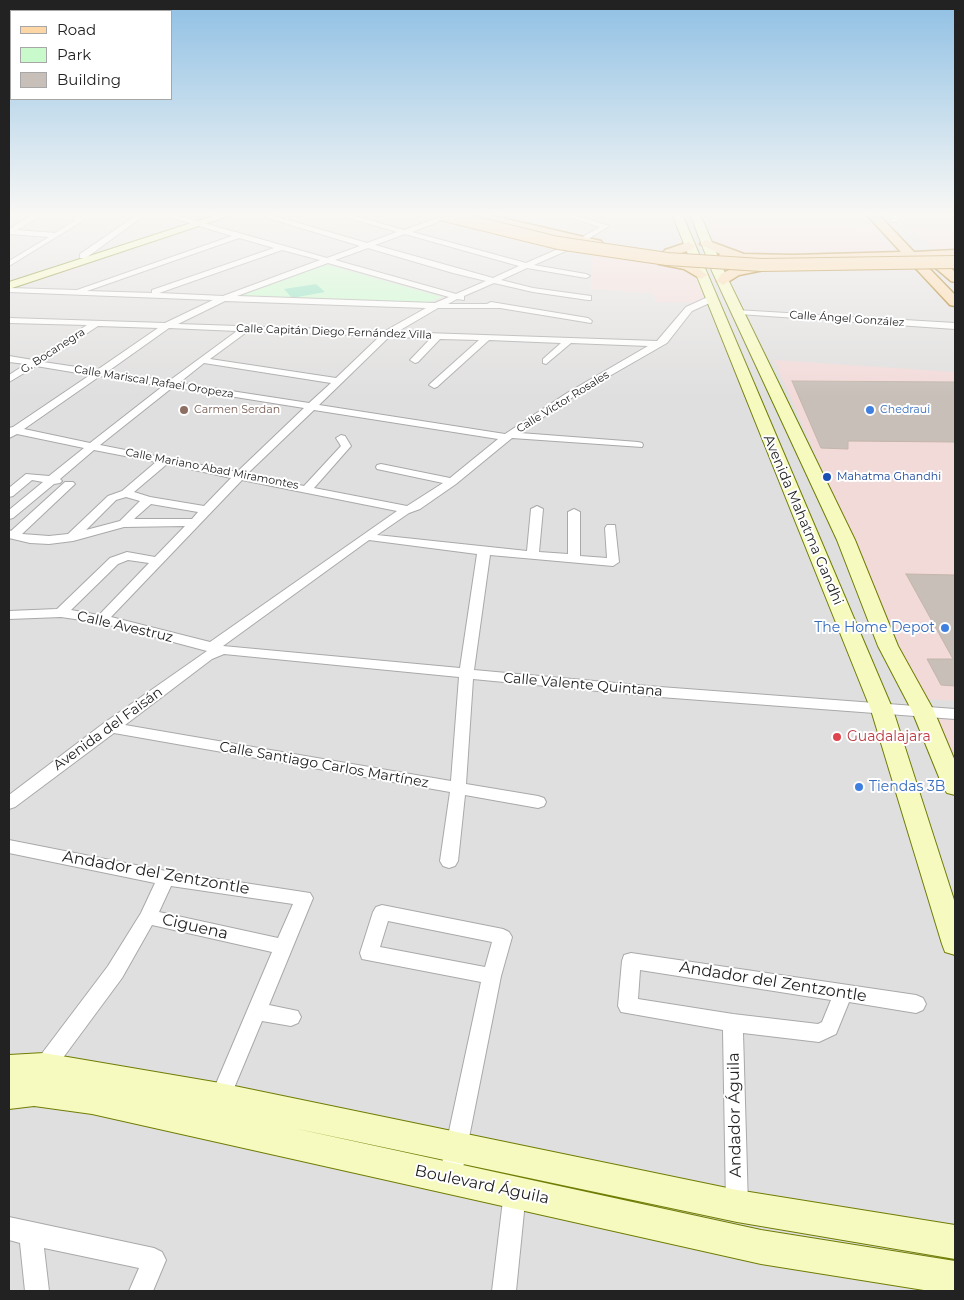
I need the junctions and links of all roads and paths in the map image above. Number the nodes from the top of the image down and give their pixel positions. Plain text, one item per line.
1 (23, 275) edge
2 (42, 275) edge
3 (125, 275) edge
4 (205, 275) edge
5 (287, 275) edge
6 (378, 275) edge
7 (473, 275) edge
8 (507, 275) edge
9 (578, 275) edge
10 (694, 275) edge
11 (720, 275) edge
12 (729, 275) edge
13 (923, 275) edge
14 (932, 275) edge
15 (586, 276) dead end
16 (9, 279) edge
17 (934, 279) junction
18 (493, 280) junction
19 (723, 281) junction
20 (9, 286) edge
21 (9, 290) edge
22 (72, 293) junction
23 (148, 295) junction
24 (457, 297) junction
25 (224, 298) junction
26 (588, 298) dead end
27 (711, 299) junction
28 (955, 302) edge
29 (436, 306) junction
30 (499, 306) junction
31 (739, 312) junction
32 (9, 320) edge
33 (26, 320) junction
34 (588, 322) dead end
35 (97, 323) junction
36 (168, 326) junction
37 (955, 326) edge
38 (246, 329) junction
39 (9, 330) edge
40 (387, 334) junction
41 (438, 336) junction
42 (486, 338) junction
43 (569, 341) junction
44 (659, 344) junction
45 (9, 359) edge
46 (202, 360) junction
47 (415, 360) dead end
48 (546, 361) dead end
49 (34, 363) junction
50 (98, 373) junction
51 (9, 379) edge
52 (339, 381) junction
53 (172, 384) junction
54 (434, 385) dead end
55 (313, 406) junction
56 (11, 431) edge
57 (509, 436) junction
58 (341, 438) dead end
59 (93, 445) junction
60 (638, 446) dead end
61 (164, 461) junction
62 (381, 467) dead end
63 (240, 475) junction
64 (50, 480) junction
65 (452, 482) junction
66 (308, 488) junction
67 (126, 493) junction
68 (9, 494) edge
69 (148, 500) junction
70 (537, 509) dead end
71 (208, 510) junction
72 (412, 510) junction
73 (574, 512) dead end
74 (9, 516) edge
75 (196, 522) junction
76 (124, 524) junction
77 (611, 528) dead end
78 (12, 535) edge
79 (72, 537) junction
80 (372, 538) junction
81 (484, 551) junction
82 (533, 555) junction
83 (574, 559) junction
84 (158, 561) junction
85 (62, 612) junction
86 (9, 614) edge
87 (102, 619) junction
88 (214, 652) junction
89 (466, 674) junction
90 (882, 710) junction
91 (923, 711) junction
92 (955, 714) edge
93 (109, 728) junction
94 (955, 787) edge
95 (458, 789) junction
96 (538, 802) dead end
97 (9, 803) edge
98 (9, 846) edge
99 (449, 861) dead end
100 (166, 878) junction
101 (148, 917) junction
102 (955, 944) edge
103 (283, 947) junction
104 (492, 976) junction
105 (843, 993) junction
106 (916, 1004) dead end
107 (255, 1011) junction
108 (292, 1017) dead end
109 (733, 1023) junction
110 (44, 1067) junction
111 (9, 1069) edge
112 (9, 1095) edge
113 (220, 1098) junction
114 (453, 1163) junction
115 (515, 1192) junction
116 (737, 1206) junction
117 (20, 1231) edge
118 (955, 1242) edge
119 (955, 1278) edge
120 (37, 1291) edge
121 (141, 1291) edge
122 (504, 1291) edge

1 - 16 main road
2 - 20 main road
3 - 22 street
4 - 23 street
5 - 25 street
6 - 24 street
7 - 18 street
8 - 18 street
9 - 15 street
10 - 27 main road, Avenida Mahatma Gandhi
11 - 19 main road, Avenida Mahatma Gandhi
12 - 19 main road
13 - 17 main road
14 - 17 main road
17 - 28 main road
18 - 24 street
18 - 26 street
19 - 31 main road, Avenida Mahatma Gandhi
21 - 22 street
22 - 23 street
23 - 25 street
24 - 29 street
24 - 30 street
25 - 29 street
25 - 36 street
27 - 44 street, Calle Víctor Rosales
27 - 90 main road, Avenida Mahatma Gandhi
29 - 30 street
29 - 40 street
30 - 34 street
31 - 37 street, Calle Ángel González
31 - 91 main road, Avenida Mahatma Gandhi
32 - 33 street, Calle Capitán Diego Fernández Villa
33 - 35 street, Calle Capitán Diego Fernández Villa
33 - 39 street
35 - 36 street, Calle Capitán Diego Fernández Villa
35 - 49 street, G. Bocanegra
36 - 38 street, Calle Capitán Diego Fernández Villa
36 - 50 street
38 - 40 street, Calle Capitán Diego Fernández Villa
38 - 46 street
40 - 41 street, Calle Capitán Diego Fernández Villa
40 - 52 street
41 - 42 street, Calle Capitán Diego Fernández Villa
41 - 47 street
42 - 43 street, Calle Capitán Diego Fernández Villa
42 - 54 street
43 - 44 street, Calle Capitán Diego Fernández Villa
43 - 48 street
44 - 57 street, Calle Víctor Rosales
45 - 49 street, Calle Mariscal Rafael Oropeza
46 - 52 street
46 - 53 street
49 - 50 street, Calle Mariscal Rafael Oropeza
49 - 51 street, G. Bocanegra
50 - 53 street, Calle Mariscal Rafael Oropeza
50 - 56 street
52 - 55 street
53 - 55 street, Calle Mariscal Rafael Oropeza
53 - 59 street
55 - 57 street, Calle Mariscal Rafael Oropeza
55 - 63 street
56 - 59 street, Calle Mariano Abad Miramontes
57 - 60 street, Calle Mariscal Rafael Oropeza
57 - 65 street, Calle Víctor Rosales
58 - 66 street
59 - 61 street, Calle Mariano Abad Miramontes
59 - 64 street
61 - 63 street, Calle Mariano Abad Miramontes
61 - 67 street
62 - 65 street
63 - 66 street, Calle Mariano Abad Miramontes
63 - 71 street
64 - 68 street
64 - 74 street
64 - 78 street
65 - 72 street, Calle Víctor Rosales
66 - 72 street, Calle Mariano Abad Miramontes
67 - 69 street
67 - 79 street
69 - 71 street
69 - 76 street
70 - 82 street
71 - 75 street
72 - 80 street, Calle Víctor Rosales
73 - 83 street
75 - 76 street
75 - 84 street
76 - 79 street
77 - 83 street
78 - 79 street
80 - 81 street
80 - 88 street, Calle Víctor Rosales
81 - 82 street
81 - 89 street
82 - 83 street
84 - 85 street
84 - 87 street
85 - 86 street, Calle Avestruz
85 - 87 street, Calle Avestruz
87 - 88 street, Calle Avestruz
88 - 89 street, Calle Valente Quintana
88 - 93 street, Avenida del Faisán
89 - 90 street, Calle Valente Quintana
89 - 95 street
90 - 91 street, Calle Valente Quintana
90 - 102 main road, Avenida Mahatma Gandhi
91 - 92 street, Calle Valente Quintana
91 - 94 main road, Avenida Mahatma Gandhi
93 - 95 street, Calle Santiago Carlos Martínez
93 - 97 street, Avenida del Faisán
95 - 96 street, Calle Santiago Carlos Martínez
95 - 99 street
98 - 100 street, Andador del Zentzontle
100 - 101 street, Ciguena
100 - 103 street, Andador del Zentzontle
101 - 103 street, Ciguena
101 - 110 street
103 - 107 street
104 - 104 street
104 - 114 street
105 - 106 street, Andador del Zentzontle
105 - 109 street
105 - 109 street, Andador del Zentzontle
107 - 108 street
107 - 113 street
109 - 116 street, Andador Águila
110 - 111 main road, Boulevard Águila
110 - 113 main road, Boulevard Águila
112 - 114 main road, Boulevard Águila
113 - 114 main road, Boulevard Águila
114 - 115 main road, Boulevard Águila
114 - 116 main road, Boulevard Águila
115 - 119 main road, Boulevard Águila
115 - 122 street
116 - 118 main road, Boulevard Águila
117 - 120 street
117 - 121 street

